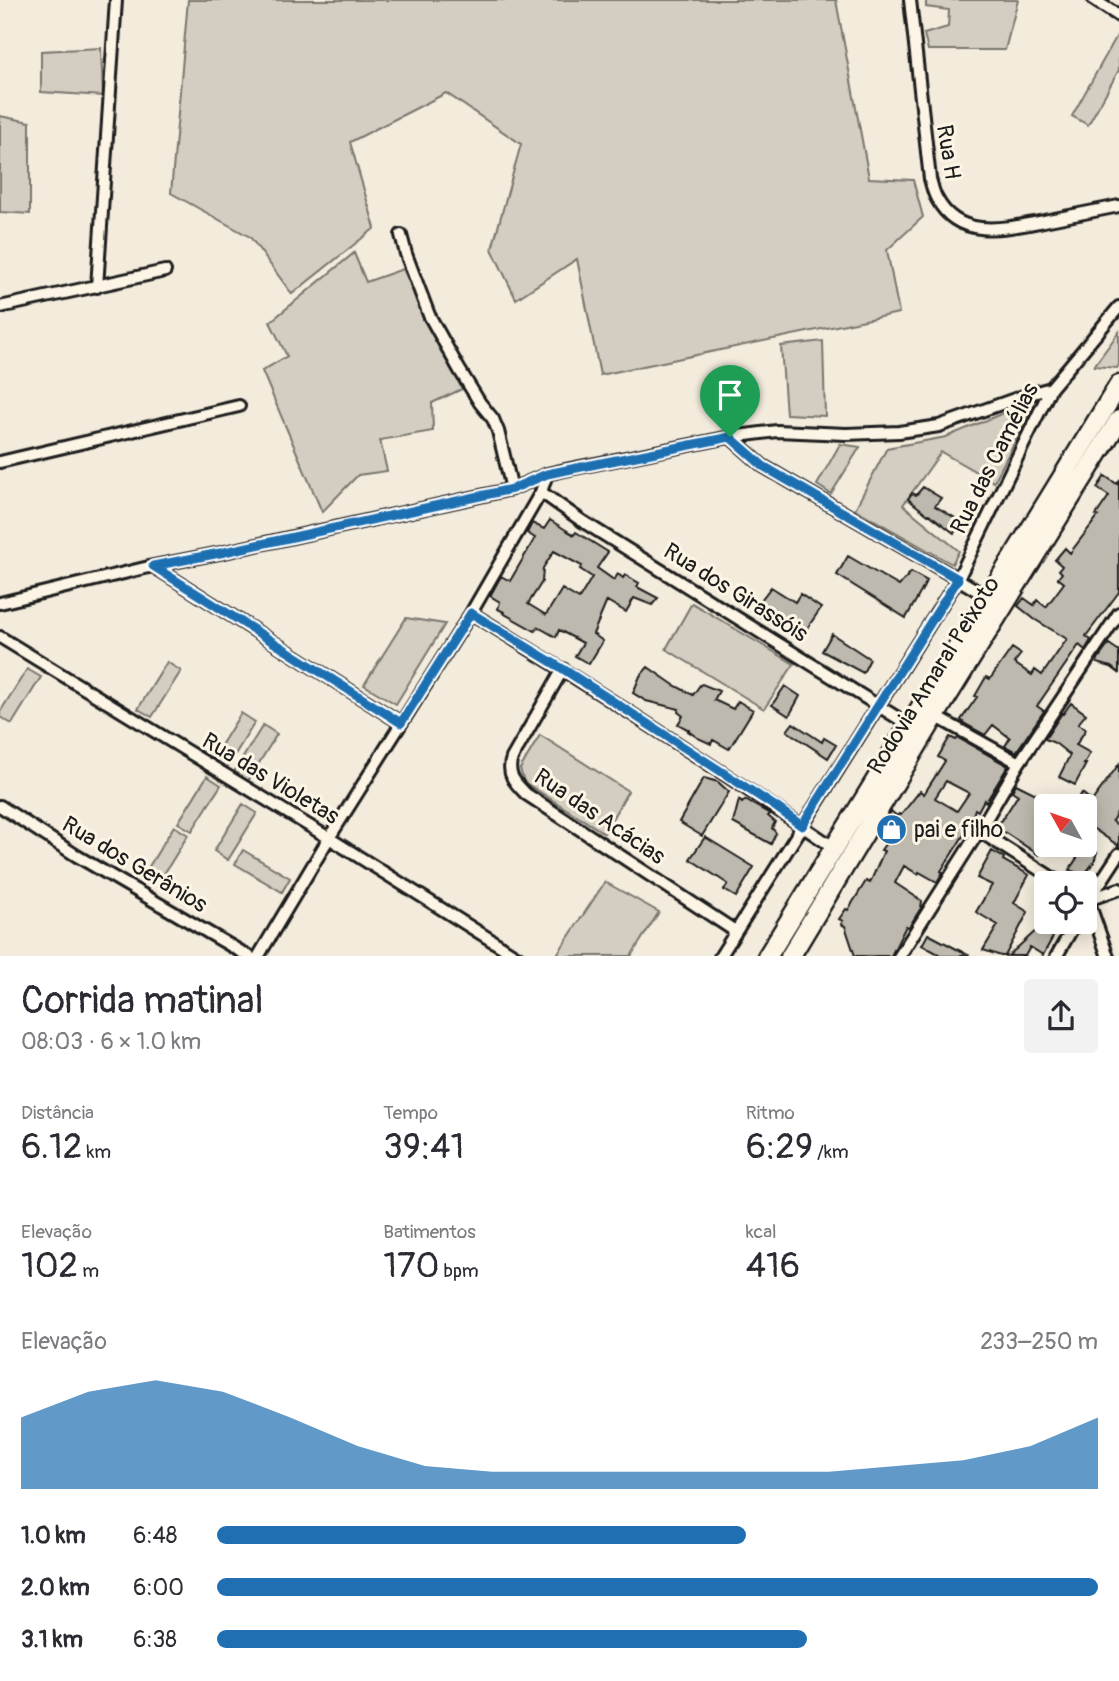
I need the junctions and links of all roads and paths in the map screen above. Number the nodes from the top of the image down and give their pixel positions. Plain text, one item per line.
1 (116, 0) edge
2 (910, 0) edge
3 (1094, 0) edge
4 (1119, 16) edge
5 (1119, 206) edge
6 (401, 235) dead end
7 (165, 271) dead end
8 (97, 286) junction
9 (0, 307) edge
10 (1119, 307) edge
11 (1119, 385) edge
12 (1051, 388) junction
13 (239, 406) dead end
14 (1119, 420) edge
15 (730, 437) junction
16 (0, 462) edge
17 (547, 474) junction
18 (512, 489) junction
19 (541, 492) junction
20 (153, 566) junction
21 (958, 579) junction
22 (989, 598) junction
23 (0, 603) edge
24 (1119, 612) edge
25 (471, 613) junction
26 (0, 637) edge
27 (563, 669) junction
28 (877, 705) junction
29 (935, 716) junction
30 (401, 723) junction
31 (909, 725) junction
32 (1018, 763) junction
33 (0, 806) edge
34 (802, 826) junction
35 (979, 831) junction
36 (329, 838) junction
37 (833, 847) junction
38 (1119, 854) edge
39 (1042, 871) edge
40 (1097, 886) edge
41 (1119, 889) edge
42 (1097, 898) edge
43 (1097, 930) edge
44 (735, 931) junction
45 (1069, 934) edge
46 (248, 956) edge
47 (259, 956) edge
48 (516, 956) edge
49 (721, 956) edge
50 (768, 956) edge
51 (791, 956) edge
52 (900, 956) edge
53 (1057, 956) edge
54 (1108, 956) edge

1 - 8 street
2 - 5 street, Rua H
3 - 4 street
6 - 18 street
7 - 8 street
8 - 9 street
10 - 12 street, Rua das Camélias
11 - 22 highway, Rodovia Amaral Peixoto
12 - 15 street
12 - 21 street, Rua das Camélias
13 - 16 street
14 - 29 highway, Rodovia Amaral Peixoto
15 - 17 street
15 - 21 street
17 - 18 street
17 - 19 street
18 - 20 street
19 - 25 street
19 - 28 street, Rua dos Girassóis
20 - 23 street
20 - 30 street
21 - 22 street
21 - 28 street, Rua das Camélias
22 - 31 highway, Rodovia Amaral Peixoto
24 - 32 street
25 - 27 street
25 - 30 street
26 - 36 street, Rua das Violetas
27 - 34 street
27 - 44 street, Rua das Acácias
28 - 31 street, Rua dos Girassóis
28 - 34 street, Rua das Camélias
29 - 32 street
29 - 51 highway, Rodovia Amaral Peixoto
30 - 36 street
31 - 37 highway, Rodovia Amaral Peixoto
32 - 35 street
33 - 46 street, Rua dos Gerânios
34 - 37 street
34 - 44 street, Rua das Camélias
35 - 39 street
35 - 52 street
36 - 47 street
36 - 48 street, Rua das Violetas
37 - 50 highway, Rodovia Amaral Peixoto
38 - 40 street
41 - 42 street
43 - 54 street
44 - 49 street, Rua das Camélias
45 - 53 street

